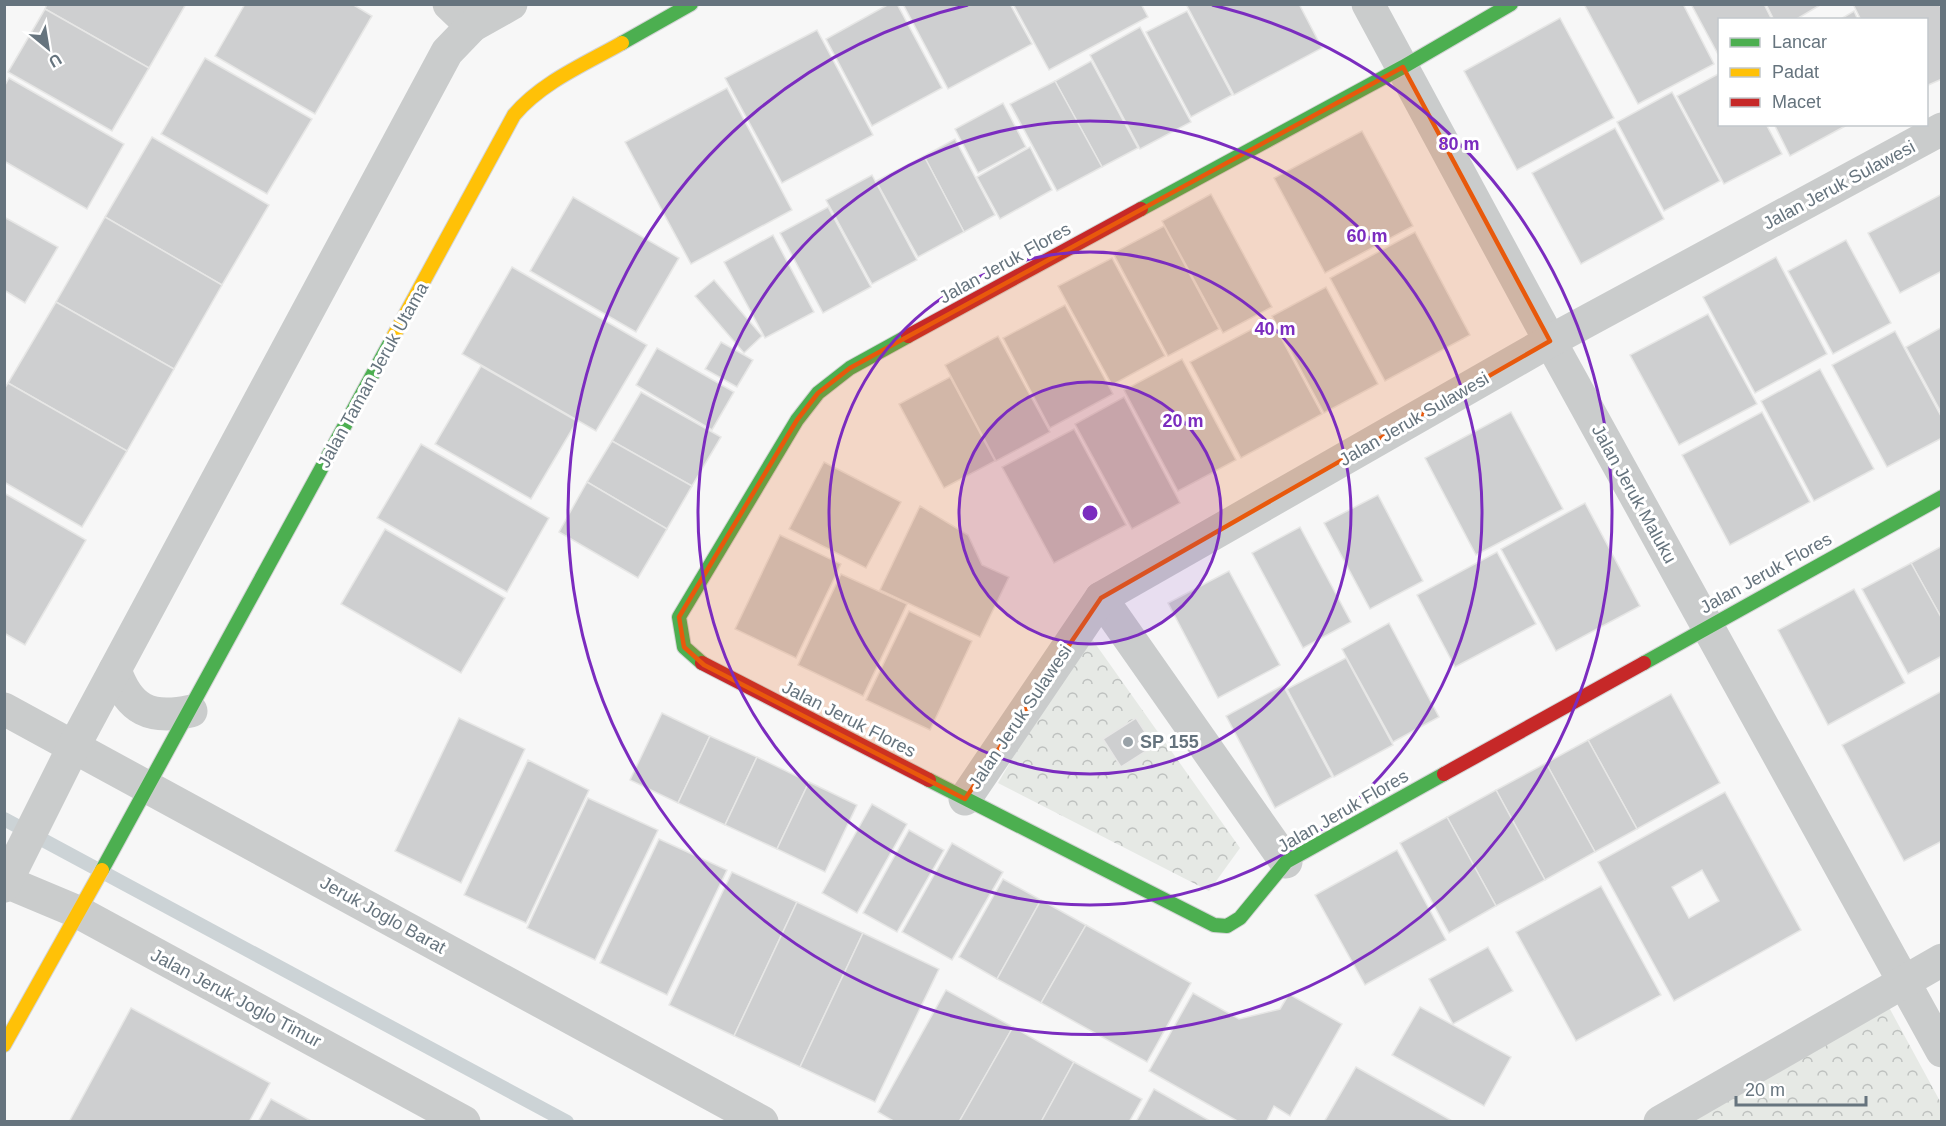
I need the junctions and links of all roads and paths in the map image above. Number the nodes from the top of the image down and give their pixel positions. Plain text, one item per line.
1 (511, 4) edge
2 (691, 4) edge
3 (1368, 4) edge
4 (1511, 4) edge
5 (460, 15) edge
6 (1403, 67) junction
7 (1941, 129) edge
8 (1550, 341) junction
9 (1941, 497) edge
10 (1101, 598) junction
11 (1707, 627) junction
12 (115, 670) junction
13 (4, 708) edge
14 (191, 711) junction
15 (74, 746) junction
16 (149, 787) junction
17 (965, 799) junction
18 (1286, 862) junction
19 (5, 883) edge
20 (78, 912) junction
21 (1941, 960) edge
22 (1905, 981) junction
23 (4, 1045) edge
24 (1941, 1051) edge
25 (464, 1122) edge
26 (762, 1122) edge
27 (1660, 1122) edge

1 - 5 street
2 - 14 street, Jalan Taman Jeruk Utama
3 - 6 street, Jalan Jeruk Maluku
4 - 6 street, Jalan Jeruk Flores
5 - 12 street
6 - 8 street, Jalan Jeruk Maluku
6 - 17 street, Jalan Jeruk Flores
7 - 8 street, Jalan Jeruk Sulawesi
8 - 10 street, Jalan Jeruk Sulawesi
8 - 11 street, Jalan Jeruk Maluku
9 - 11 street, Jalan Jeruk Flores
10 - 17 street, Jalan Jeruk Sulawesi
10 - 18 street
11 - 18 street, Jalan Jeruk Flores
11 - 22 street, Jalan Jeruk Maluku
12 - 14 street
12 - 15 street
13 - 15 street, Jeruk Joglo Barat
14 - 16 street, Jalan Taman Jeruk Utama
15 - 16 street, Jeruk Joglo Barat
15 - 19 street
16 - 20 street, Jalan Taman Jeruk Utama
16 - 26 street, Jeruk Joglo Barat
17 - 18 street, Jalan Jeruk Flores
19 - 20 street, Jalan Jeruk Joglo Timur
20 - 23 street, Jalan Taman Jeruk Utama
20 - 25 street, Jalan Jeruk Joglo Timur
21 - 22 street
22 - 24 street, Jalan Jeruk Maluku
22 - 27 street

